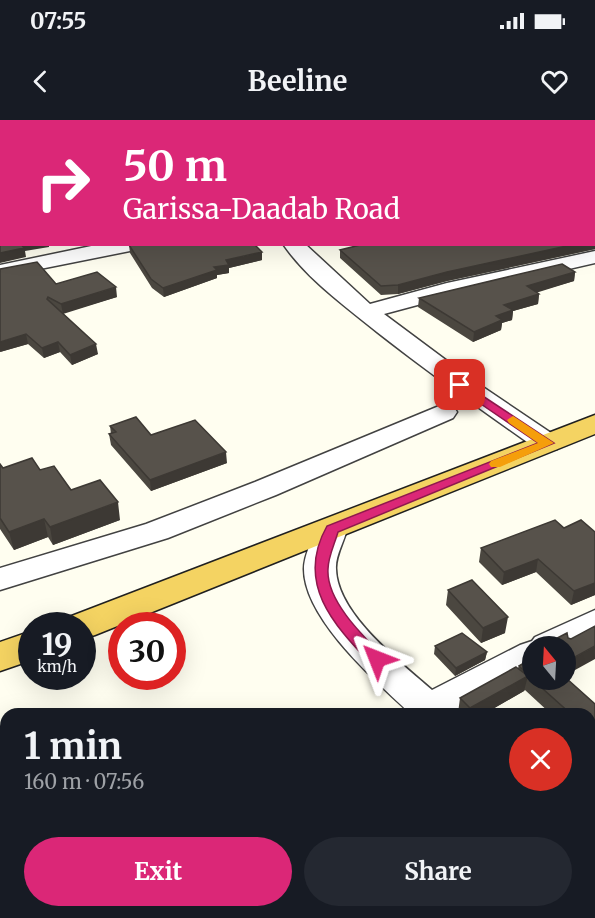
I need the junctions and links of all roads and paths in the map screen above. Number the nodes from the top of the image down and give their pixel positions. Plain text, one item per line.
1 (125, 246) edge
2 (295, 246) edge
3 (595, 257) edge
4 (0, 271) edge
5 (366, 312) junction
6 (444, 412) dead end
7 (595, 424) edge
8 (547, 443) junction
9 (332, 529) junction
10 (0, 579) edge
11 (96, 621) edge
12 (595, 622) edge
13 (567, 636) edge
14 (18, 650) edge
15 (0, 657) edge
16 (522, 660) edge
17 (428, 708) edge
18 (436, 708) edge

1 - 4 street
2 - 5 street
3 - 5 street
5 - 8 street
6 - 10 street
7 - 8 highway
8 - 9 highway
9 - 11 highway
9 - 17 street
12 - 13 street
14 - 15 highway
16 - 18 street

